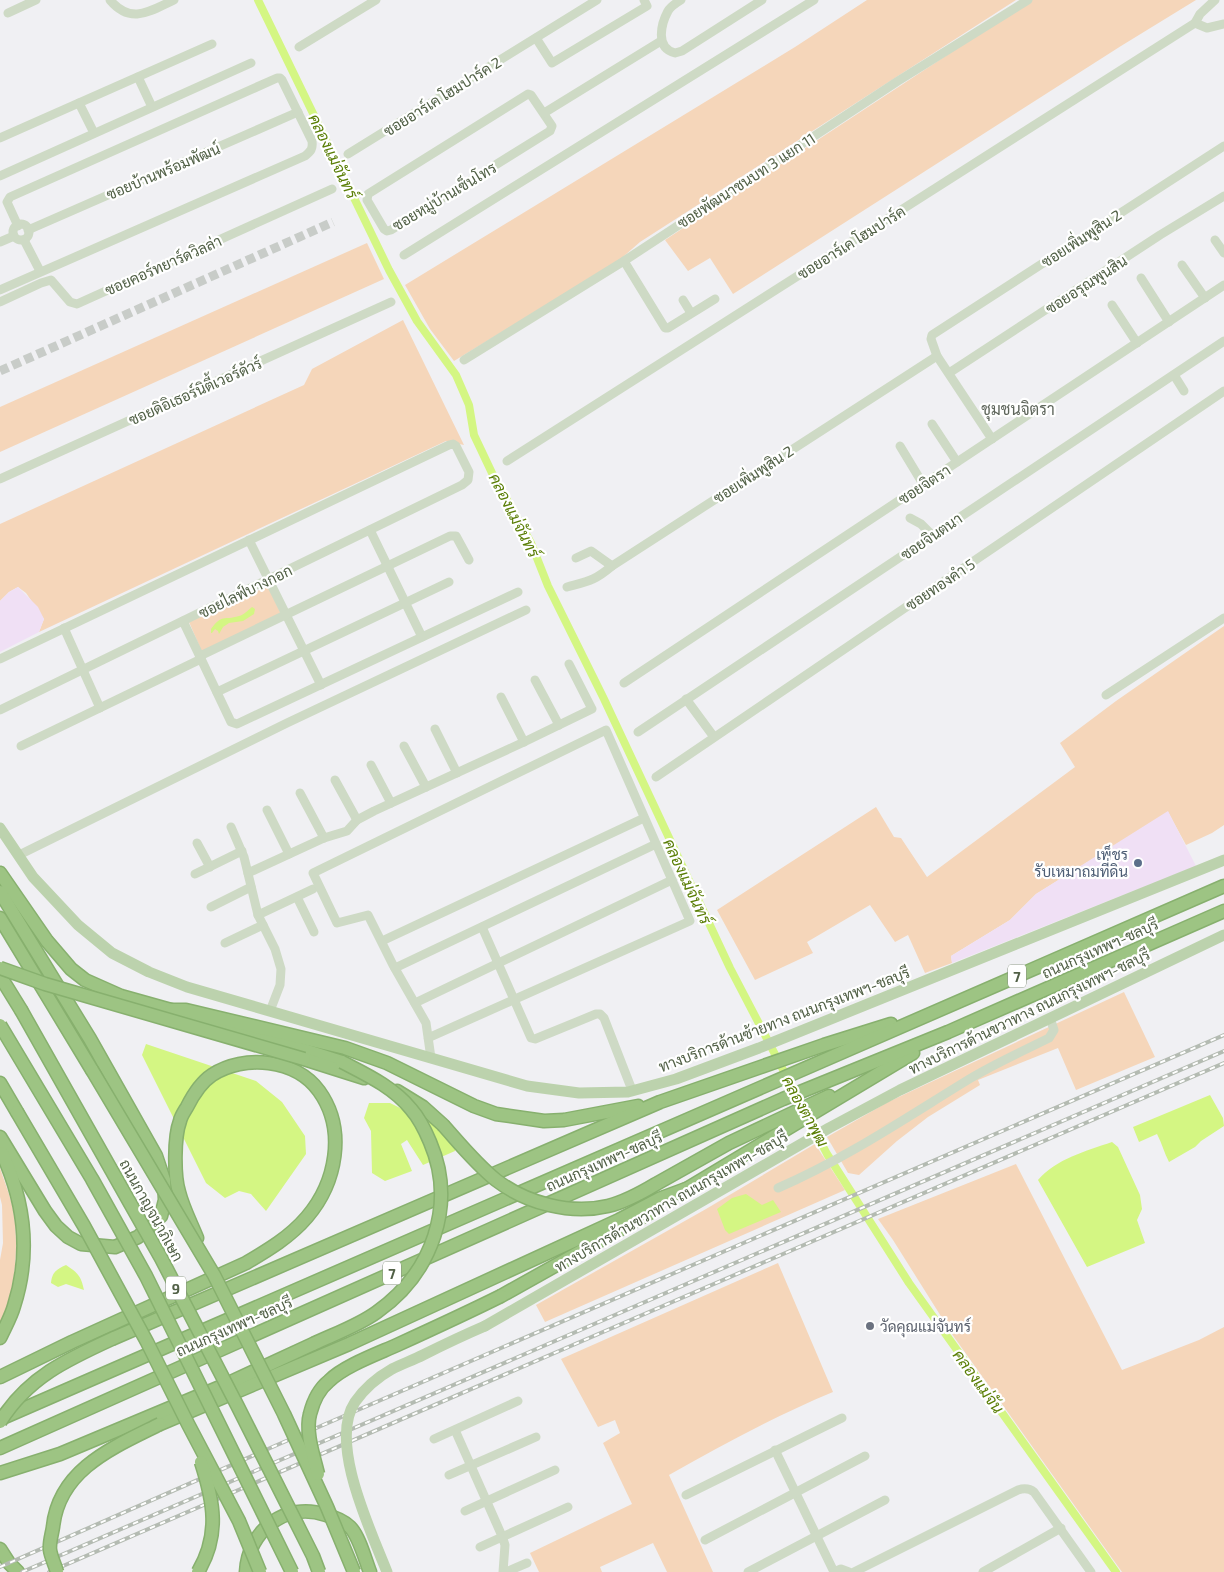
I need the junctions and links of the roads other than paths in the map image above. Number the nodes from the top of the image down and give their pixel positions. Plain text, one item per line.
1 (36, 0) edge
2 (110, 0) edge
3 (174, 0) edge
4 (376, 0) edge
5 (597, 0) edge
6 (644, 0) edge
7 (680, 0) edge
8 (762, 0) edge
9 (814, 0) edge
10 (1028, 0) edge
11 (1215, 0) edge
12 (8, 13) dead end
13 (1195, 23) junction
14 (1224, 24) edge
15 (536, 38) junction
16 (662, 41) junction
17 (212, 44) dead end
18 (299, 47) dead end
19 (251, 63) dead end
20 (138, 77) junction
21 (79, 103) junction
22 (152, 107) junction
23 (298, 112) junction
24 (544, 113) junction
25 (94, 134) junction
26 (0, 138) edge
27 (1224, 146) edge
28 (348, 154) dead end
29 (0, 176) edge
30 (332, 189) dead end
31 (1224, 196) edge
32 (18, 226) junction
33 (28, 230) junction
34 (14, 236) junction
35 (24, 240) junction
36 (1215, 240) dead end
37 (0, 242) edge
38 (1224, 253) edge
39 (404, 254) dead end
40 (624, 261) junction
41 (1182, 265) dead end
42 (40, 271) junction
43 (1141, 278) dead end
44 (1224, 286) edge
45 (0, 290) edge
46 (1205, 298) junction
47 (715, 299) dead end
48 (683, 300) dead end
49 (0, 302) edge
50 (391, 302) dead end
51 (1112, 304) dead end
52 (691, 313) junction
53 (1169, 322) junction
54 (1224, 341) edge
55 (1137, 343) junction
56 (937, 356) junction
57 (464, 360) dead end
58 (949, 373) junction
59 (1174, 375) junction
60 (1184, 391) dead end
61 (1224, 391) edge
62 (932, 424) dead end
63 (992, 439) junction
64 (900, 446) dead end
65 (507, 461) dead end
66 (957, 462) junction
67 (0, 479) edge
68 (923, 484) junction
69 (910, 518) dead end
70 (370, 530) junction
71 (932, 535) junction
72 (249, 540) junction
73 (576, 558) dead end
74 (469, 560) dead end
75 (612, 566) junction
76 (388, 567) junction
77 (268, 579) junction
78 (449, 582) dead end
79 (567, 587) dead end
80 (518, 592) dead end
81 (405, 603) junction
82 (526, 610) dead end
83 (286, 615) junction
84 (1224, 618) edge
85 (183, 621) junction
86 (64, 628) junction
87 (422, 637) junction
88 (304, 651) junction
89 (201, 657) junction
90 (0, 659) edge
91 (569, 664) dead end
92 (82, 670) junction
93 (535, 680) dead end
94 (624, 683) dead end
95 (321, 685) junction
96 (217, 692) junction
97 (1106, 695) dead end
98 (501, 697) dead end
99 (686, 699) junction
100 (100, 708) junction
101 (0, 710) edge
102 (559, 725) junction
103 (435, 729) dead end
104 (638, 732) dead end
105 (714, 737) junction
106 (524, 742) junction
107 (21, 746) dead end
108 (404, 746) dead end
109 (371, 765) dead end
110 (457, 773) junction
111 (656, 777) dead end
112 (335, 780) dead end
113 (426, 787) junction
114 (300, 793) dead end
115 (391, 803) junction
116 (267, 810) dead end
117 (644, 818) junction
118 (357, 820) junction
119 (231, 827) dead end
120 (0, 828) edge
121 (324, 838) junction
122 (197, 843) dead end
123 (656, 844) junction
124 (242, 851) junction
125 (289, 854) junction
126 (19, 856) junction
127 (1224, 860) edge
128 (210, 867) junction
129 (0, 873) edge
130 (248, 873) junction
131 (196, 874) dead end
132 (672, 880) junction
133 (1224, 886) edge
134 (252, 887) junction
135 (313, 889) dead end
136 (0, 892) edge
137 (297, 897) junction
138 (211, 907) dead end
139 (1224, 911) edge
140 (258, 915) junction
141 (0, 918) edge
142 (263, 925) junction
143 (482, 927) junction
144 (314, 932) dead end
145 (1224, 934) edge
146 (382, 941) junction
147 (225, 943) dead end
148 (498, 963) junction
149 (0, 968) edge
150 (395, 968) junction
151 (0, 976) edge
152 (514, 1000) junction
153 (414, 1003) junction
154 (943, 1008) junction
155 (171, 1010) junction
156 (270, 1011) junction
157 (1050, 1018) junction
158 (0, 1025) edge
159 (948, 1032) junction
160 (428, 1038) junction
161 (431, 1058) junction
162 (0, 1083) edge
163 (632, 1090) junction
164 (660, 1102) junction
165 (792, 1119) junction
166 (0, 1137) edge
167 (0, 1149) edge
168 (778, 1188) dead end
169 (686, 1189) junction
170 (214, 1275) junction
171 (0, 1338) edge
172 (0, 1377) edge
173 (518, 1401) dead end
174 (842, 1418) dead end
175 (0, 1421) edge
176 (188, 1424) junction
177 (455, 1430) junction
178 (536, 1436) dead end
179 (434, 1440) dead end
180 (0, 1448) edge
181 (775, 1450) junction
182 (865, 1456) dead end
183 (471, 1465) junction
184 (554, 1470) dead end
185 (0, 1472) edge
186 (450, 1475) dead end
187 (796, 1491) junction
188 (686, 1495) dead end
189 (885, 1500) dead end
190 (486, 1501) junction
191 (568, 1506) dead end
192 (327, 1507) junction
193 (465, 1511) dead end
194 (1061, 1528) junction
195 (502, 1536) junction
196 (817, 1536) junction
197 (705, 1540) dead end
198 (480, 1546) dead end
199 (0, 1549) edge
200 (526, 1563) dead end
201 (18, 1572) edge
202 (57, 1572) edge
203 (198, 1572) edge
204 (246, 1572) edge
205 (260, 1572) edge
206 (292, 1572) edge
207 (319, 1572) edge
208 (354, 1572) edge
209 (370, 1572) edge
210 (387, 1572) edge
211 (505, 1572) edge
212 (748, 1572) edge
213 (834, 1572) edge
214 (849, 1572) edge
215 (854, 1572) edge
216 (983, 1572) edge
217 (1091, 1572) edge

1 - 12 street
2 - 3 street
4 - 18 street
5 - 15 street, ซอยอาร์เค โฮมปาร์ค 2
6 - 15 street
7 - 16 street
8 - 16 street
9 - 39 street
10 - 40 street, ซอยพัฒนาชนบท 3 แยก 11
11 - 13 street, ซอยอาร์เค โฮมปาร์ค
13 - 14 street
13 - 65 street, ซอยอาร์เค โฮมปาร์ค
15 - 28 street, ซอยอาร์เค โฮมปาร์ค 2
16 - 24 street
17 - 20 street
19 - 22 street
20 - 21 street
20 - 22 street
21 - 25 street
21 - 26 street
22 - 25 street
23 - 32 street
23 - 33 street, ซอยบ้านพร้อมพัฒน์
23 - 42 street
24 - 24 street, ซอยหมู่บ้านเซ็นโทร
25 - 29 street
27 - 56 street, ซอยเพิ่มพูสิน 2
30 - 49 street, ซอยคอร์ทยาร์ดวิลล่า
31 - 58 street, ซอยอรุณพูนสิน
32 - 33 street
32 - 34 street
33 - 35 street
34 - 35 street
34 - 37 street
35 - 42 street
36 - 38 street
40 - 52 street
40 - 57 street, ซอยพัฒนาชนบท 3 แยก 11
41 - 46 street
42 - 45 street
43 - 53 street
44 - 46 street, ซอยจิตรา
46 - 53 street, ซอยจิตรา
47 - 52 street
48 - 52 street
50 - 67 street, ซอยดิอิเธอร์นิตี้เวอร์ดัวร์
51 - 55 street
53 - 55 street, ซอยจิตรา
54 - 59 street, ซอยจินตนา
55 - 63 street, ซอยจิตรา
56 - 58 street, ซอยเพิ่มพูสิน 2
56 - 75 street, ซอยเพิ่มพูสิน 2
58 - 63 street, ซอยเพิ่มพูสิน 2
59 - 60 street
59 - 71 street, ซอยจินตนา
61 - 105 street, ซอยทองคำ 5
62 - 66 street
63 - 66 street, ซอยจิตรา
64 - 68 street
66 - 68 street, ซอยจิตรา
68 - 94 street, ซอยจิตรา
69 - 71 street
70 - 72 street, ซอยไลฟ์บางกอก
70 - 76 street
70 - 77 street, ซอยไลฟ์บางกอก
71 - 99 street, ซอยจินตนา
72 - 77 street
72 - 86 street
73 - 75 street
74 - 76 street
75 - 79 street, ซอยเพิ่มพูสิน 2
76 - 81 street
76 - 83 street
77 - 83 street
77 - 85 street, ซอยไลฟ์บางกอก
78 - 81 street
80 - 87 street
81 - 87 street
81 - 88 street
82 - 126 street
83 - 88 street
83 - 89 street
84 - 97 street
85 - 89 street
85 - 92 street, ซอยไลฟ์บางกอก
86 - 90 street
86 - 92 street
87 - 95 street
88 - 95 street
88 - 96 street
89 - 96 street
89 - 100 street
91 - 102 street
92 - 100 street
92 - 101 street, ซอยไลฟ์บางกอก
93 - 102 street
95 - 96 street
98 - 106 street
99 - 104 street, ซอยจินตนา
99 - 105 street
100 - 107 street
102 - 106 street
103 - 110 street
105 - 111 street, ซอยทองคำ 5
106 - 110 street
108 - 113 street
109 - 115 street
110 - 113 street
112 - 118 street
113 - 115 street
114 - 121 street
115 - 118 street
116 - 125 street
117 - 123 street
117 - 146 street
117 - 146 street
118 - 121 street
119 - 124 street
120 - 126 main road, ทางบริการด้านซ้ายทาง ถนนกรุงเทพฯ-ชลบุรี
121 - 125 street
122 - 128 street
123 - 132 street
123 - 143 street
124 - 128 street
124 - 130 street
125 - 130 street
126 - 156 main road, ทางบริการด้านซ้ายทาง ถนนกรุงเทพฯ-ชลบุรี
127 - 163 main road, ทางบริการด้านซ้ายทาง ถนนกรุงเทพฯ-ชลบุรี
128 - 131 street
129 - 155 highway
130 - 134 street
132 - 148 street
132 - 152 street
133 - 154 highway, ถนนกรุงเทพฯ-ชลบุรี / 7
134 - 138 street
134 - 140 street
135 - 137 street
136 - 166 highway
137 - 140 street
137 - 144 street
139 - 159 highway, ถนนกรุงเทพฯ-ชลบุรี / 7
140 - 142 street
141 - 170 highway, bridge
142 - 147 street
142 - 156 street
143 - 148 street
143 - 150 street
145 - 157 main road, ทางบริการด้านขวาทาง ถนนกรุงเทพฯ-ชลบุรี
146 - 150 street
148 - 152 street
148 - 153 street
149 - 165 highway, bridge
150 - 153 street
151 - 207 highway, ถนนกาญจนาภิเษก / 9, bridge
152 - 160 street
152 - 163 street
153 - 160 street
154 - 164 highway
154 - 175 highway, ถนนกรุงเทพฯ-ชลบุรี / 7
155 - 164 highway
155 - 185 highway, bridge
156 - 161 main road, ทางบริการด้านซ้ายทาง ถนนกรุงเทพฯ-ชลบุรี
157 - 168 street
157 - 210 main road, ทางบริการด้านขวาทาง ถนนกรุงเทพฯ-ชลบุรี, bridge
158 - 206 highway, 9, bridge
159 - 165 highway
159 - 180 highway, ถนนกรุงเทพฯ-ชลบุรี / 7
160 - 161 street
161 - 163 main road, ทางบริการด้านซ้ายทาง ถนนกรุงเทพฯ-ชลบุรี
162 - 176 highway, bridge
164 - 175 highway, bridge
165 - 169 highway
167 - 171 highway
169 - 192 highway, bridge
169 - 202 highway, bridge
170 - 172 highway, bridge
170 - 192 highway, bridge
173 - 177 street
174 - 181 street
176 - 203 highway, bridge
176 - 205 highway, bridge
177 - 179 street
177 - 183 street
178 - 183 street
181 - 187 street
181 - 188 street
182 - 187 street
183 - 186 street
183 - 190 street
184 - 190 street
187 - 196 street
187 - 197 street
189 - 196 street
190 - 193 street
190 - 195 street
191 - 195 street
192 - 208 highway, bridge
194 - 215 street
194 - 216 street
194 - 217 street
195 - 198 street
195 - 211 street
196 - 212 street
196 - 213 street
199 - 201 highway
200 - 211 street
204 - 209 highway
213 - 214 street

